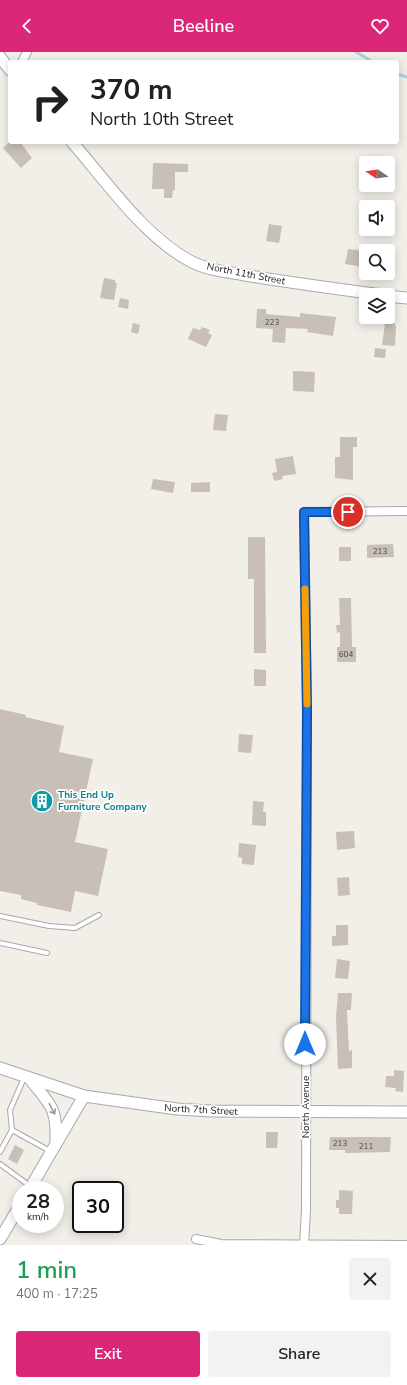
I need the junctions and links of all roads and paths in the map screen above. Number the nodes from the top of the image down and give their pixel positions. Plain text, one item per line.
1 (0, 57) edge
2 (8, 67) edge
3 (74, 144) edge
4 (359, 292) edge
5 (395, 297) edge
6 (407, 298) edge
7 (407, 511) edge
8 (99, 915) dead end
9 (0, 916) edge
10 (0, 943) edge
11 (47, 952) dead end
12 (0, 1068) edge
13 (27, 1078) junction
14 (84, 1096) junction
15 (306, 1112) junction
16 (407, 1112) edge
17 (12, 1130) junction
18 (54, 1148) junction
19 (0, 1152) edge
20 (0, 1164) edge
21 (21, 1181) edge
22 (34, 1181) edge
23 (12, 1219) edge
24 (0, 1239) edge
25 (196, 1239) dead end
26 (304, 1244) edge
27 (407, 1245) edge

1 - 2 street
3 - 4 street, North 11th Street
5 - 6 street
7 - 15 street, North Avenue
8 - 9 lane
10 - 11 lane
12 - 13 street, North 7th Street
13 - 14 street, North 7th Street
13 - 17 lane
13 -> 18 street
14 - 15 street, North 7th Street
14 - 18 street
15 - 16 street, North 7th Street
15 - 26 street, North Avenue
17 - 18 lane
17 - 19 lane
18 - 22 street
20 - 21 lane
23 - 24 street
25 - 26 street
26 - 27 street

